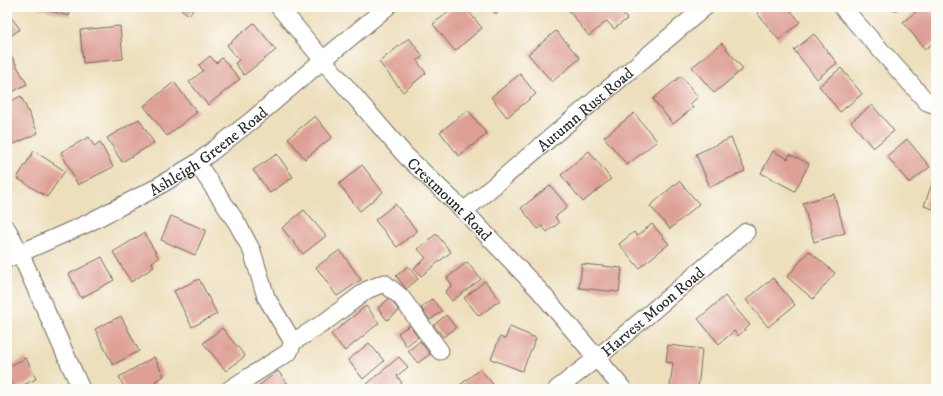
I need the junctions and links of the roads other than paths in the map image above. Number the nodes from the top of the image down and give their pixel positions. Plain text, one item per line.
1 (279, 7) edge
2 (387, 7) edge
3 (705, 7) edge
4 (842, 7) edge
5 (323, 60) junction
6 (936, 106) edge
7 (197, 163) junction
8 (464, 211) junction
9 (7, 229) edge
10 (746, 232) dead end
11 (13, 256) edge
12 (293, 342) junction
13 (440, 351) dead end
14 (597, 358) junction
15 (81, 389) edge
16 (230, 389) edge
17 (557, 389) edge
18 (623, 389) edge

1 - 5 street, Crestmount Road
2 - 5 street, Ashleigh Greene Road
3 - 8 street, Autumn Rust Road
4 - 6 street
5 - 7 street, Ashleigh Greene Road
5 - 8 street, Crestmount Road
7 - 11 street, Ashleigh Greene Road
7 - 12 street
8 - 14 street, Crestmount Road
9 - 11 street
10 - 14 street, Harvest Moon Road
11 - 15 street
12 - 13 street
12 - 16 street
14 - 17 street, Harvest Moon Road
14 - 18 street, Crestmount Road

